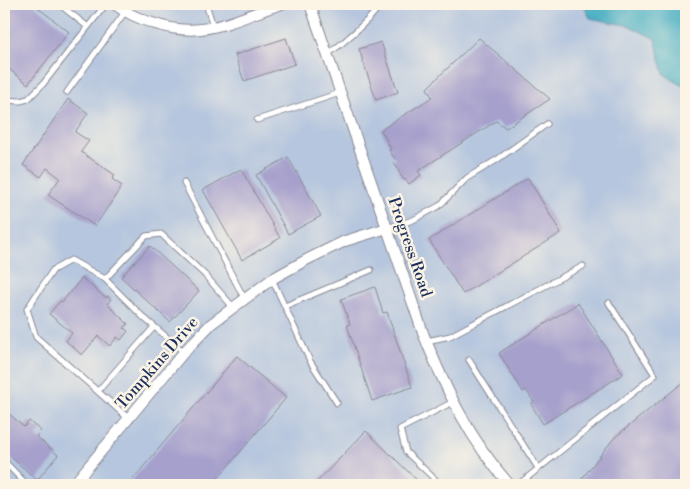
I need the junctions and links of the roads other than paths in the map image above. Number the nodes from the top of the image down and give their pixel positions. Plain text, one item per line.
1 (59, 4) edge
2 (106, 4) edge
3 (114, 4) edge
4 (206, 4) edge
5 (282, 4) edge
6 (310, 4) edge
7 (382, 4) edge
8 (125, 12) junction
9 (213, 26) junction
10 (88, 27) junction
11 (327, 54) junction
12 (67, 92) dead end
13 (341, 93) junction
14 (4, 100) edge
15 (257, 120) dead end
16 (547, 124) dead end
17 (184, 183) dead end
18 (387, 228) junction
19 (584, 266) dead end
20 (371, 270) dead end
21 (105, 279) junction
22 (272, 279) junction
23 (244, 298) junction
24 (609, 303) dead end
25 (285, 306) junction
26 (232, 307) junction
27 (154, 327) junction
28 (426, 342) junction
29 (184, 352) junction
30 (469, 360) dead end
31 (98, 391) junction
32 (453, 402) junction
33 (337, 403) dead end
34 (129, 419) junction
35 (4, 461) edge
36 (538, 468) junction
37 (27, 485) edge
38 (73, 485) edge
39 (441, 485) edge
40 (510, 485) edge
41 (518, 485) edge

1 - 10 lane
2 - 10 lane
3 - 8 street
4 - 9 lane
5 - 9 street
6 - 11 street, Progress Road
7 - 11 lane
8 - 9 street
8 - 12 lane
10 - 14 lane
11 - 13 street, Progress Road
13 - 15 lane
13 - 18 street, Progress Road
16 - 18 lane
17 - 23 lane
18 - 22 street, Tompkins Drive
18 - 28 street, Progress Road
19 - 28 lane
20 - 25 lane
21 - 26 lane
21 - 27 lane
21 - 31 lane
22 - 23 street, Tompkins Drive
22 - 25 lane
23 - 26 street, Tompkins Drive
24 - 36 lane
25 - 33 lane
26 - 29 street, Tompkins Drive
27 - 29 lane
27 - 31 lane
28 - 32 street, Progress Road
29 - 34 street, Tompkins Drive
30 - 36 lane
31 - 34 lane
32 - 39 lane
32 - 40 street, Progress Road
34 - 38 street, Tompkins Drive
35 - 37 lane
36 - 41 lane

